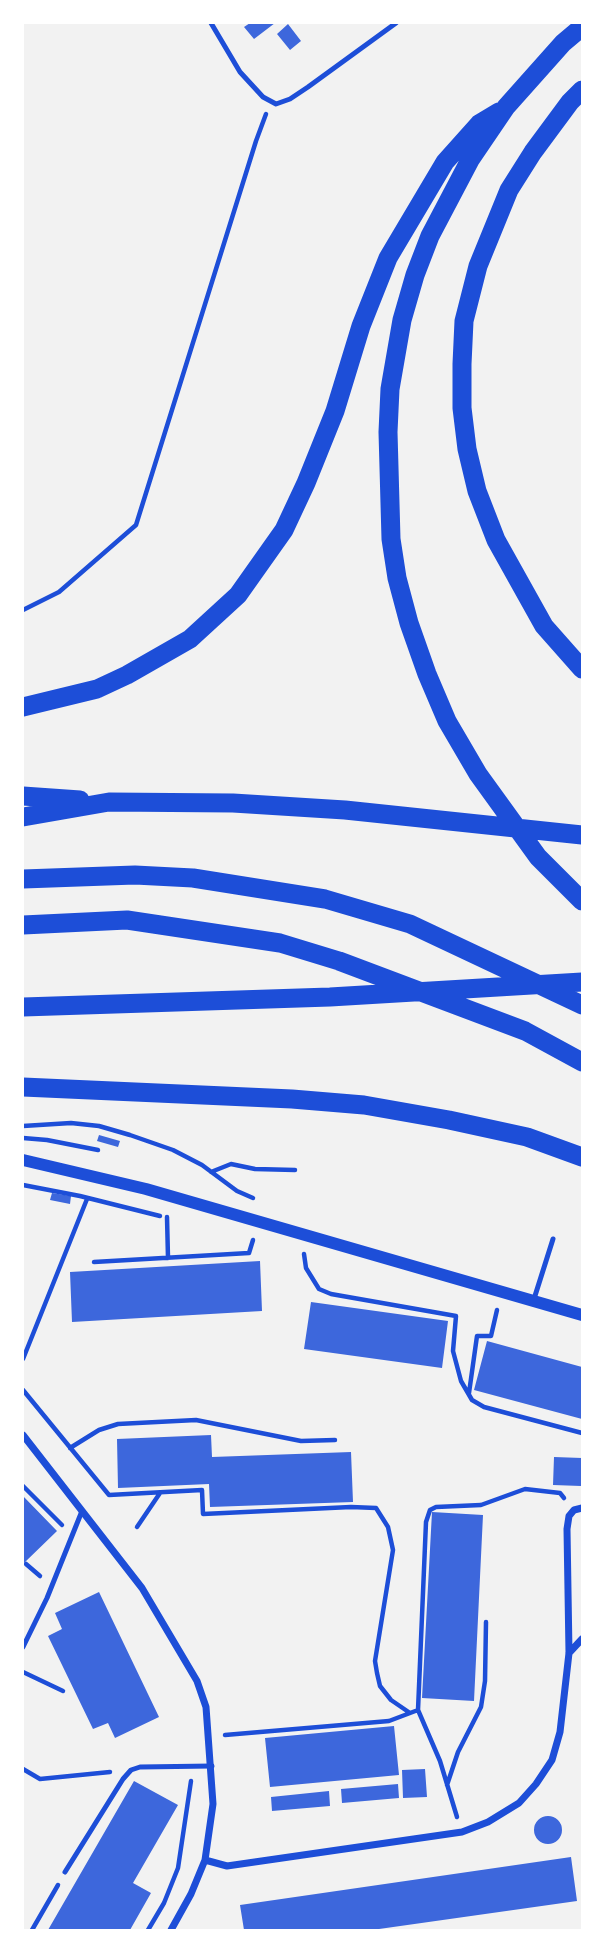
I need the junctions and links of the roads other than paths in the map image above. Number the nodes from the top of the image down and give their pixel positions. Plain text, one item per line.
1 (211, 23) edge
2 (396, 23) edge
3 (582, 27) edge
4 (582, 90) edge
5 (506, 107) junction
6 (582, 669) edge
7 (23, 707) edge
8 (23, 796) edge
9 (109, 802) junction
10 (23, 817) edge
11 (580, 835) edge
12 (23, 879) edge
13 (582, 901) edge
14 (23, 925) edge
15 (582, 982) edge
16 (114, 1004) junction
17 (582, 1005) edge
18 (23, 1007) edge
19 (23, 1013) edge
20 (582, 1062) edge
21 (23, 1087) edge
22 (582, 1157) edge
23 (23, 1160) edge
24 (553, 1239) dead end
25 (534, 1301) junction
26 (582, 1315) edge
27 (23, 1436) edge
28 (578, 1509) edge
29 (82, 1511) junction
30 (582, 1639) edge
31 (23, 1647) edge
32 (569, 1653) junction
33 (212, 1766) junction
34 (205, 1860) junction
35 (65, 1872) road end
36 (172, 1930) edge

1 - 2 lane
3 - 5 highway
4 - 6 highway
5 - 7 highway
5 - 13 highway
8 - 9 highway
9 - 10 highway
9 - 11 highway
12 - 17 highway
14 - 20 highway
15 - 16 highway
16 - 18 highway
16 - 19 highway
21 - 22 highway
23 - 25 street
24 - 25 lane
25 - 26 street
27 - 29 street
28 - 32 street
29 - 31 lane
29 - 33 street
30 - 32 street
32 - 34 street
33 - 34 street
33 - 35 lane
34 - 36 street

